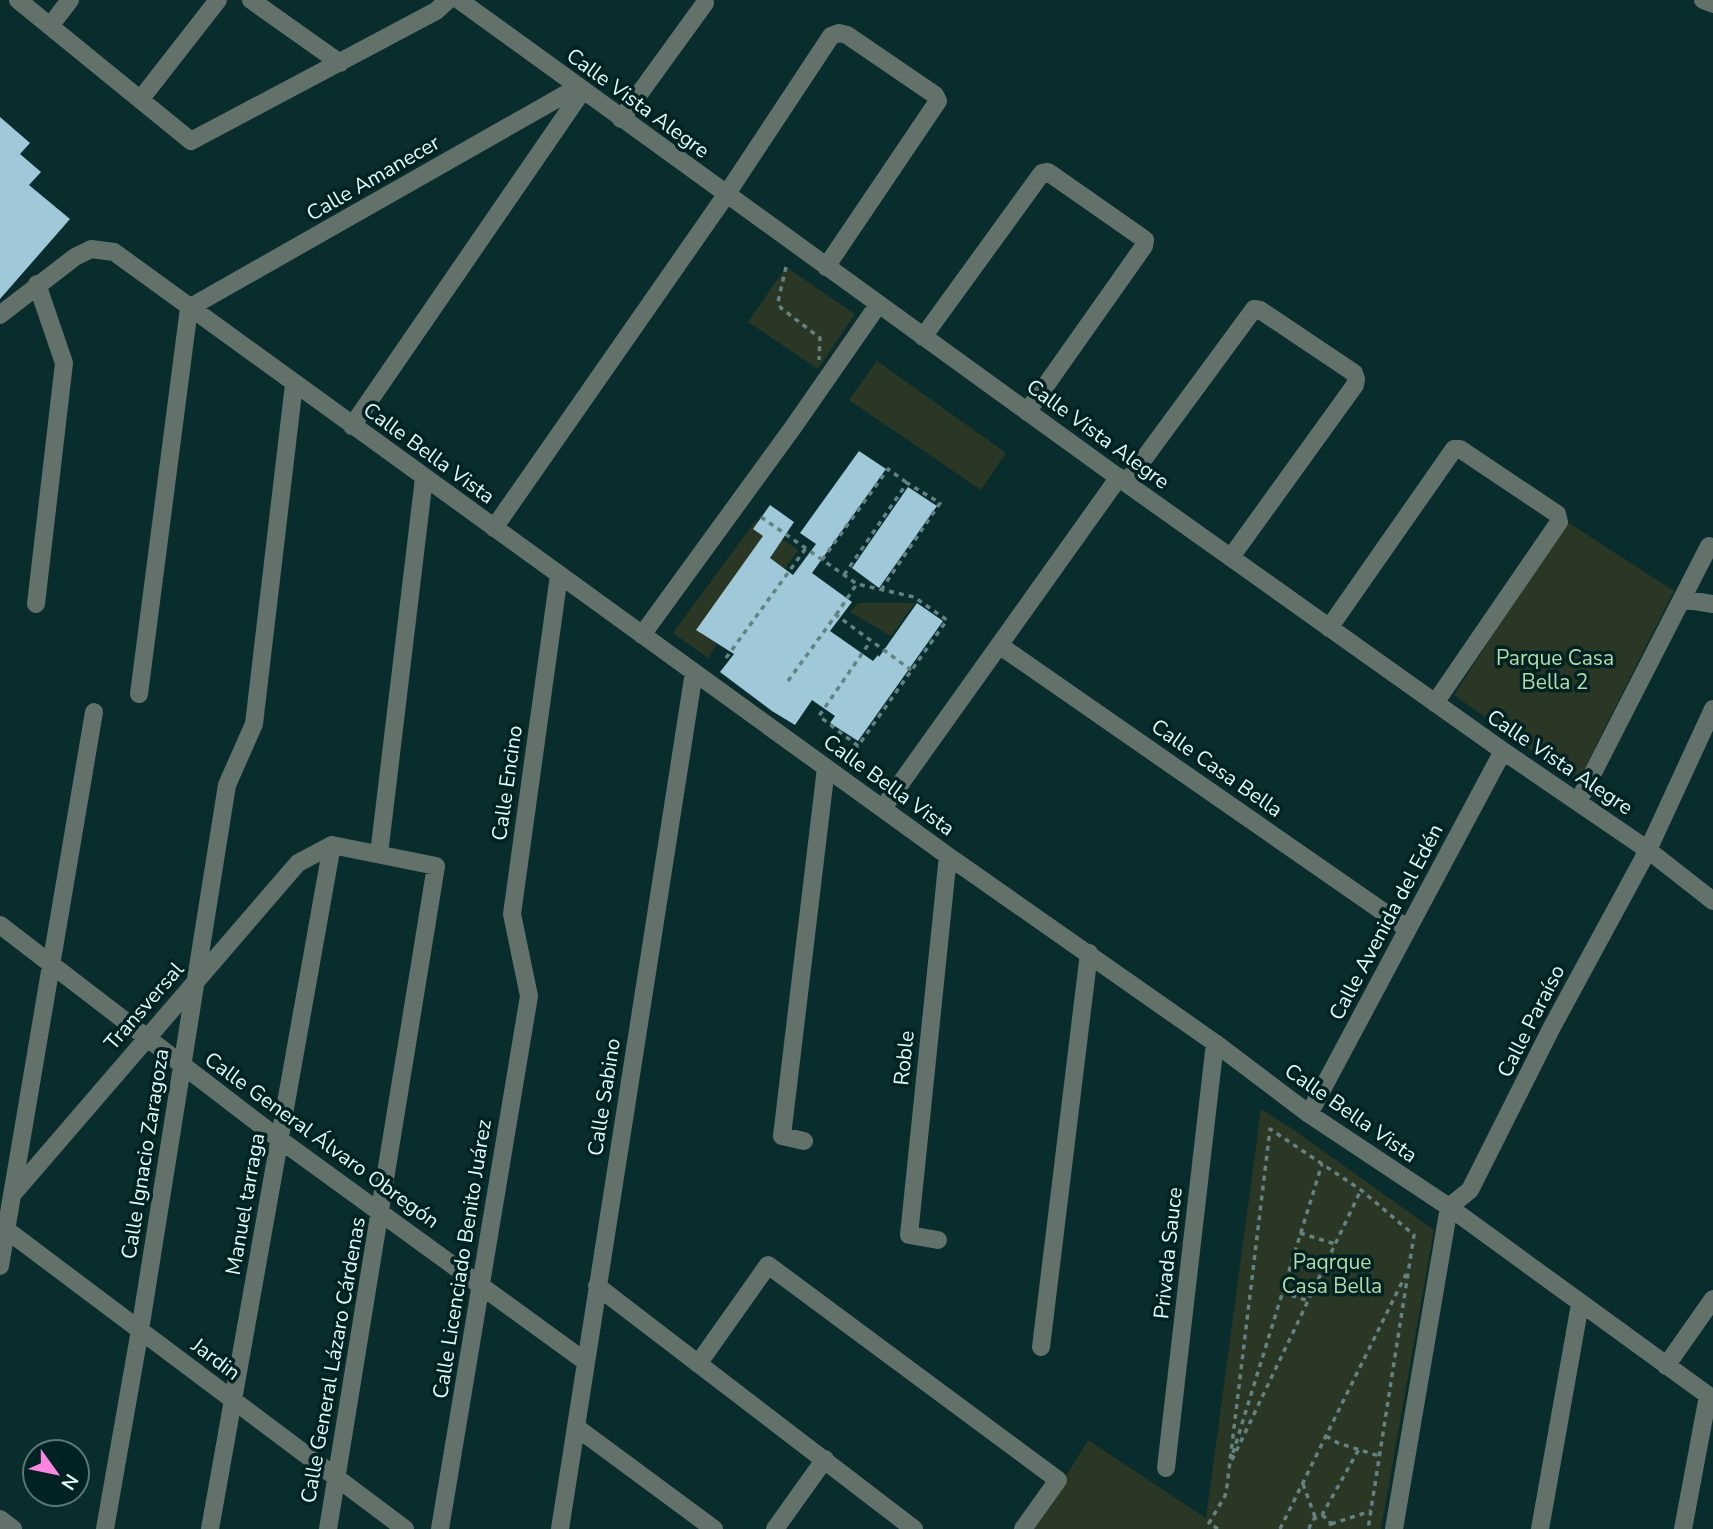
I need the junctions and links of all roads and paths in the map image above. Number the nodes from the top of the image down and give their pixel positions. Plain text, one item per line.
1 (18, 0) edge
2 (70, 0) edge
3 (218, 0) edge
4 (251, 0) edge
5 (448, 0) edge
6 (459, 0) edge
7 (1703, 0) edge
8 (705, 3) dead end
9 (1713, 4) edge
10 (50, 26) junction
11 (340, 63) junction
12 (581, 89) junction
13 (141, 100) junction
14 (621, 119) junction
15 (726, 195) junction
16 (786, 267) dead end
17 (826, 267) junction
18 (37, 284) junction
19 (878, 305) junction
20 (189, 308) junction
21 (0, 315) edge
22 (923, 337) junction
23 (817, 369) dead end
24 (294, 384) junction
25 (1027, 412) junction
26 (352, 426) junction
27 (424, 478) junction
28 (1123, 480) junction
29 (907, 482) junction
30 (761, 517) dead end
31 (494, 528) junction
32 (1709, 546) dead end
33 (806, 548) junction
34 (1231, 557) junction
35 (822, 560) junction
36 (559, 575) junction
37 (844, 575) junction
38 (857, 584) junction
39 (881, 590) junction
40 (1682, 599) junction
41 (36, 604) dead end
42 (1713, 604) edge
43 (836, 615) junction
44 (1329, 628) junction
45 (642, 635) junction
46 (870, 642) junction
47 (999, 645) junction
48 (726, 658) dead end
49 (911, 670) junction
50 (694, 672) junction
51 (788, 681) dead end
52 (139, 694) dead end
53 (1435, 703) junction
54 (1713, 709) edge
55 (94, 712) dead end
56 (1503, 751) junction
57 (826, 768) junction
58 (1578, 802) junction
59 (883, 808) junction
60 (331, 845) junction
61 (1648, 850) junction
62 (379, 855) junction
63 (948, 856) junction
64 (1713, 901) edge
65 (0, 925) edge
66 (1408, 929) junction
67 (1088, 953) junction
68 (51, 966) junction
69 (195, 982) junction
70 (529, 996) joint
71 (147, 1038) junction
72 (1215, 1043) junction
73 (182, 1065) junction
74 (1309, 1114) junction
75 (279, 1139) junction
76 (804, 1141) dead end
77 (1322, 1164) junction
78 (1361, 1190) junction
79 (12, 1194) junction
80 (1449, 1207) junction
81 (0, 1208) edge
82 (381, 1213) junction
83 (3, 1227) edge
84 (1300, 1233) junction
85 (938, 1240) dead end
86 (1335, 1244) junction
87 (0, 1266) edge
88 (1409, 1269) junction
89 (481, 1285) junction
90 (597, 1286) junction
91 (1282, 1292) junction
92 (1713, 1299) edge
93 (1308, 1301) junction
94 (1580, 1304) junction
95 (140, 1330) junction
96 (1041, 1347) dead end
97 (586, 1362) junction
98 (698, 1364) junction
99 (1666, 1366) junction
100 (1711, 1397) edge
101 (234, 1401) junction
102 (576, 1427) junction
103 (1326, 1436) junction
104 (1359, 1449) junction
105 (1379, 1456) junction
106 (825, 1459) junction
107 (1229, 1465) junction
108 (1166, 1468) dead end
109 (336, 1477) junction
110 (1303, 1484) junction
111 (1371, 1511) junction
112 (1322, 1515) junction
113 (1315, 1517) junction
114 (0, 1519) edge
115 (1331, 1527) edge
116 (13, 1529) edge
117 (104, 1529) edge
118 (210, 1529) edge
119 (328, 1529) edge
120 (405, 1529) edge
121 (440, 1529) edge
122 (560, 1529) edge
123 (713, 1529) edge
124 (775, 1529) edge
125 (914, 1529) edge
126 (1023, 1529) edge
127 (1218, 1529) edge
128 (1280, 1529) edge
129 (1310, 1529) edge
130 (1368, 1529) edge
131 (1394, 1529) edge
132 (1540, 1529) edge
133 (1683, 1529) edge

1 - 10 street
2 - 10 street
3 - 13 street
4 - 11 street
5 - 11 street
6 - 12 street, Calle Vista Alegre
7 - 9 street
8 - 14 street
10 - 13 street
11 - 13 street
12 - 14 street, Calle Vista Alegre
12 - 20 street, Calle Amanecer
12 - 26 street
14 - 15 street, Calle Vista Alegre
15 - 17 street, Calle Vista Alegre
15 - 17 street
15 - 31 street
16 - 23 path
17 - 19 street, Calle Vista Alegre
18 - 20 street, Calle Bella Vista
18 - 21 street, Calle Bella Vista
18 - 41 street
19 - 22 street, Calle Vista Alegre
19 - 45 street
20 - 24 street, Calle Bella Vista
20 - 52 street
22 - 25 street, Calle Vista Alegre
22 - 25 street
24 - 26 street, Calle Bella Vista
24 - 69 street, Calle Ignacio Zaragoza
25 - 28 street, Calle Vista Alegre
26 - 27 street, Calle Bella Vista
27 - 31 street, Calle Bella Vista
27 - 62 street
28 - 34 street, Calle Vista Alegre
28 - 34 street
28 - 47 street
29 - 35 path
29 - 37 path
29 - 39 path
30 - 33 path
31 - 36 street, Calle Bella Vista
32 - 40 street
33 - 35 path
33 - 48 path
34 - 44 street, Calle Vista Alegre
35 - 37 path
36 - 45 street, Calle Bella Vista
36 - 70 street, Calle Encino
37 - 38 path
38 - 39 path
38 - 43 path
39 - 49 path
40 - 42 street
40 - 58 street
43 - 46 path
43 - 51 path
44 - 53 street, Calle Vista Alegre
44 - 53 street
45 - 50 street, Calle Bella Vista
46 - 49 path
46 - 49 path
47 - 59 street
47 - 66 street, Calle Casa Bella
50 - 57 street, Calle Bella Vista
50 - 90 street, Calle Sabino
53 - 56 street, Calle Vista Alegre
54 - 61 street, Calle Paraíso
55 - 68 street
56 - 58 street, Calle Vista Alegre
56 - 66 street, Calle Avenida del Edén
57 - 59 street, Calle Bella Vista
57 - 76 street
58 - 61 street, Calle Vista Alegre
59 - 63 street, Calle Bella Vista
60 - 62 street
60 - 69 street, Transversal
60 - 75 street, Manuel tarraga
61 - 64 street, Calle Vista Alegre
61 - 80 street, Calle Paraíso
62 - 82 street, Calle General Lázaro Cárdenas
63 - 67 street, Calle Bella Vista
63 - 85 street, Roble
65 - 68 street, Calle General Álvaro Obregón
66 - 74 street, Calle Avenida del Edén
67 - 72 street, Calle Bella Vista
67 - 96 street
68 - 71 street, Calle General Álvaro Obregón
68 - 79 street
69 - 71 street, Transversal
69 - 73 street, Calle Ignacio Zaragoza
70 - 89 street, Calle Licenciado Benito Juárez
71 - 73 street, Calle General Álvaro Obregón
71 - 79 street, Transversal
72 - 74 street, Calle Bella Vista
72 - 108 street, Privada Sauce
73 - 75 street, Calle General Álvaro Obregón
73 - 95 street, Calle Ignacio Zaragoza
74 - 80 street, Calle Bella Vista
75 - 82 street, Calle General Álvaro Obregón
75 - 101 street, Manuel tarraga
77 - 78 path
77 - 84 path
77 - 107 path
78 - 86 path
78 - 88 path
79 - 81 street, Transversal
79 - 83 street
80 - 94 street, Calle Bella Vista
80 - 131 street
82 - 89 street, Calle General Álvaro Obregón
82 - 109 street, Calle General Lázaro Cárdenas
83 - 87 street
83 - 95 street, Jardin
84 - 86 path
84 - 91 path
86 - 93 path
88 - 103 path
88 - 105 path
89 - 97 street, Calle General Álvaro Obregón
89 - 121 street, Calle Licenciado Benito Juárez
90 - 97 street, Calle Sabino
90 - 98 street
91 - 93 path
91 - 107 path
92 - 99 street
93 - 107 path
94 - 99 street, Calle Bella Vista
94 - 132 street
95 - 101 street, Jardin
95 - 117 street, Calle Ignacio Zaragoza
97 - 102 street, Calle Sabino
98 - 106 street
98 - 126 street
99 - 100 street, Calle Bella Vista
100 - 133 street
101 - 109 street, Jardin
101 - 118 street, Manuel tarraga
102 - 122 street, Calle Sabino
102 - 123 street
103 - 104 path
103 - 110 path
104 - 105 path
104 - 112 path
105 - 111 path
106 - 124 street
106 - 125 street
107 - 127 path
109 - 119 street, Calle General Lázaro Cárdenas
109 - 120 street, Jardin
110 - 113 path
110 - 128 path
111 - 115 path
111 - 130 path
112 - 113 path
112 - 115 path
113 - 129 path
114 - 116 street

